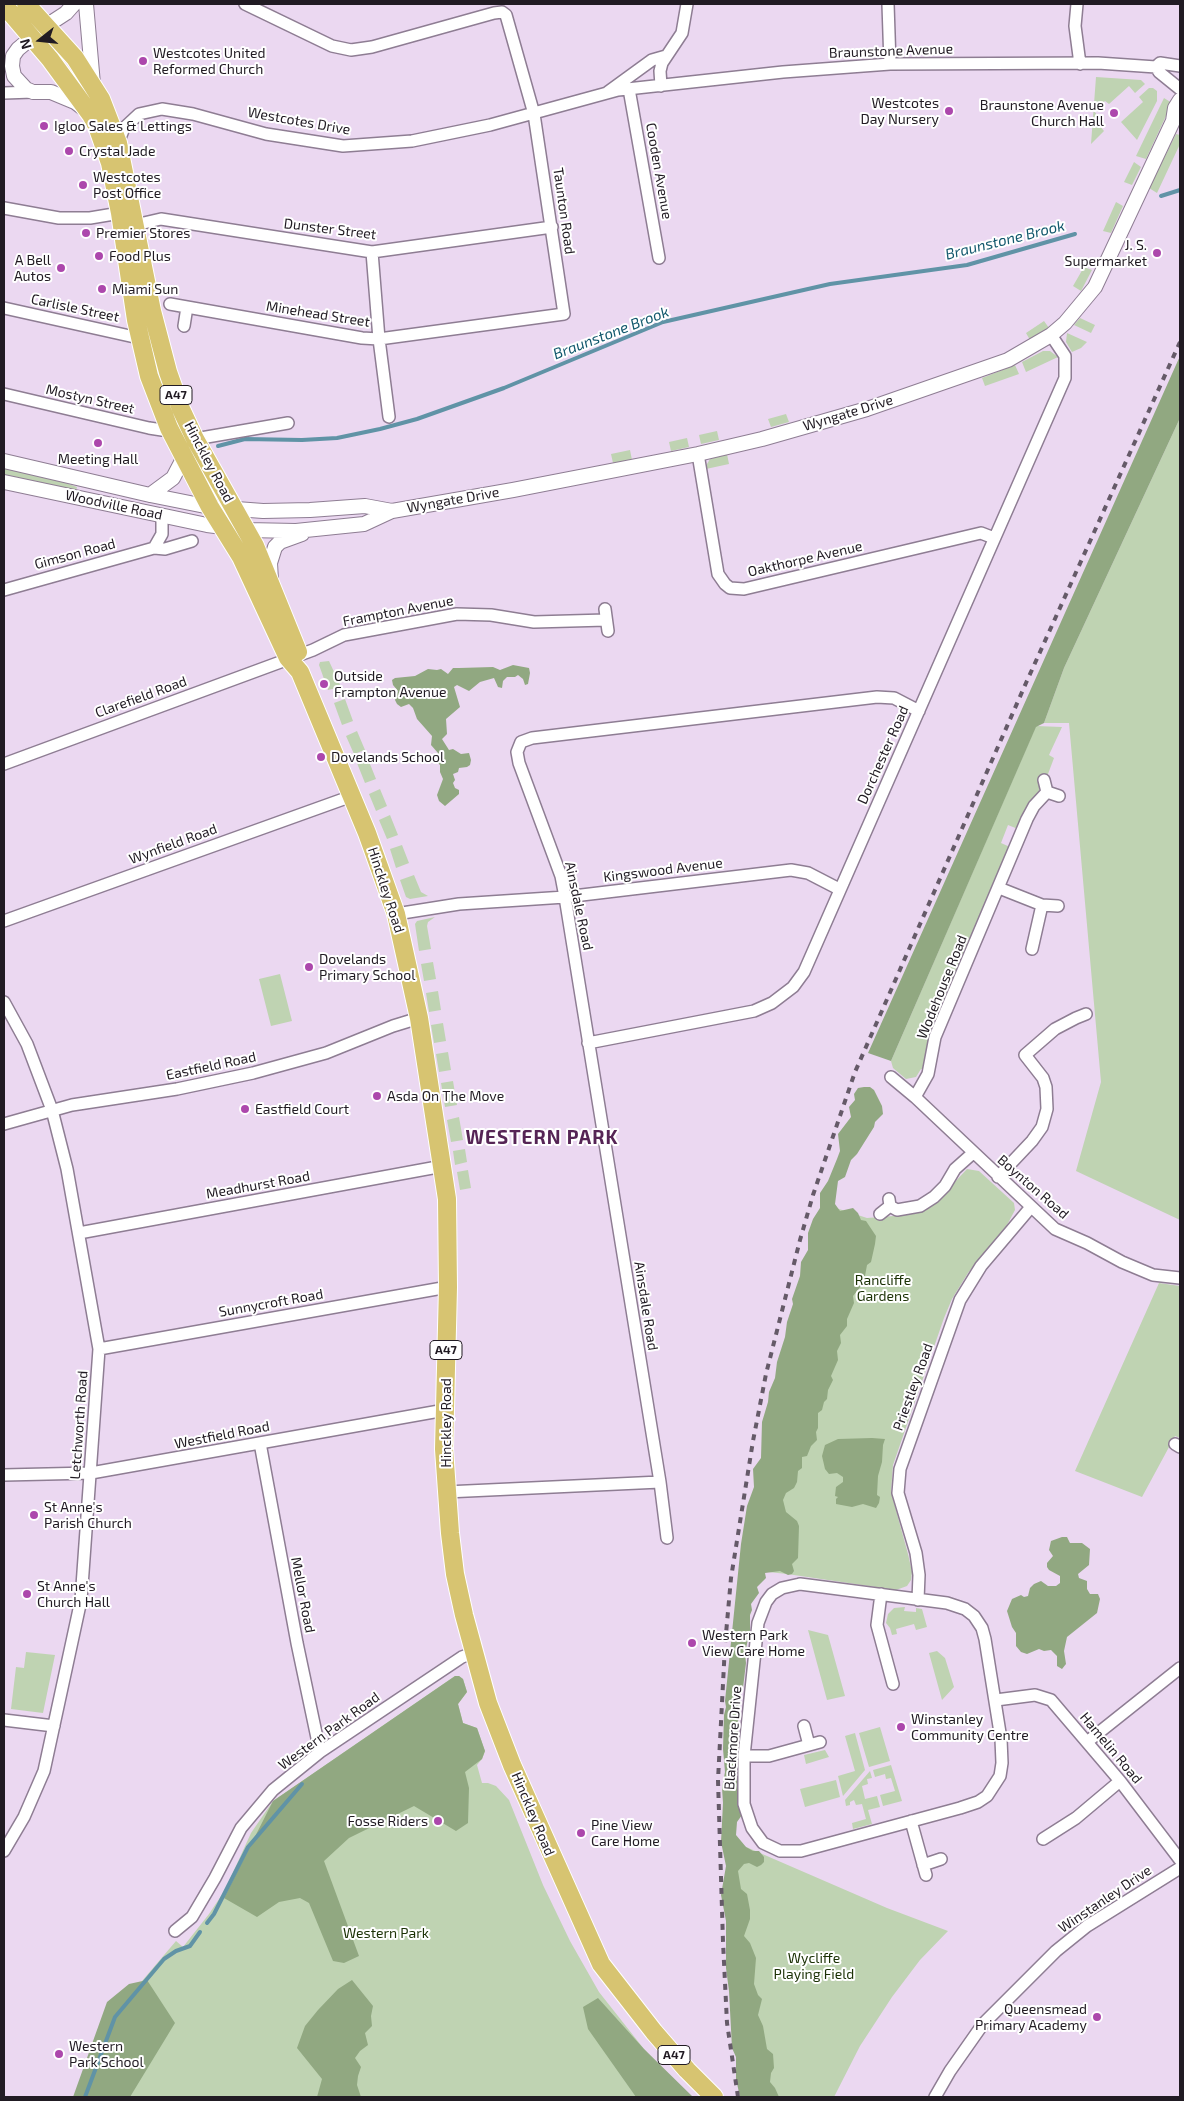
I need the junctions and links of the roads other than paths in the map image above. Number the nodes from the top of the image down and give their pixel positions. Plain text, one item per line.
1 (26, 4) edge
2 (74, 4) edge
3 (86, 4) edge
4 (245, 4) edge
5 (686, 4) edge
6 (888, 4) edge
7 (1077, 4) edge
8 (4, 5) edge
9 (46, 26) junction
10 (31, 37) junction
11 (666, 56) junction
12 (890, 64) junction
13 (1080, 64) junction
14 (1180, 66) edge
15 (1156, 67) junction
16 (661, 86) junction
17 (629, 89) junction
18 (1180, 89) edge
19 (97, 91) junction
20 (33, 92) junction
21 (4, 93) edge
22 (607, 93) junction
23 (1180, 100) edge
24 (534, 114) junction
25 (91, 115) junction
26 (1177, 119) edge
27 (118, 143) junction
28 (4, 208) edge
29 (120, 213) junction
30 (135, 225) junction
31 (552, 227) junction
32 (372, 252) junction
33 (660, 258) dead end
34 (170, 304) dead end
35 (187, 307) junction
36 (4, 308) edge
37 (564, 314) joint
38 (184, 326) dead end
39 (1051, 336) junction
40 (139, 338) junction
41 (379, 339) junction
42 (4, 394) edge
43 (389, 417) dead end
44 (288, 423) dead end
45 (170, 428) junction
46 (195, 439) junction
47 (698, 454) junction
48 (184, 457) junction
49 (4, 461) edge
50 (4, 482) edge
51 (150, 495) junction
52 (210, 506) junction
53 (234, 508) junction
54 (392, 511) junction
55 (162, 515) junction
56 (224, 528) junction
57 (314, 529) junction
58 (247, 530) junction
59 (994, 538) junction
60 (192, 541) dead end
61 (154, 548) junction
62 (272, 586) junction
63 (4, 590) edge
64 (606, 620) dead end
65 (294, 656) junction
66 (920, 712) junction
67 (4, 764) edge
68 (1044, 780) dead end
69 (1047, 792) junction
70 (352, 796) junction
71 (1059, 796) dead end
72 (999, 888) junction
73 (839, 889) junction
74 (565, 897) junction
75 (1042, 906) junction
76 (1058, 906) dead end
77 (396, 914) junction
78 (4, 921) edge
79 (1032, 949) dead end
80 (4, 1002) edge
81 (1078, 1014) dead end
82 (419, 1018) junction
83 (588, 1043) junction
84 (1016, 1047) dead end
85 (1025, 1055) junction
86 (891, 1077) dead end
87 (915, 1097) junction
88 (52, 1110) junction
89 (4, 1124) edge
90 (973, 1153) junction
91 (443, 1166) junction
92 (998, 1177) junction
93 (1031, 1208) junction
94 (880, 1214) dead end
95 (79, 1233) junction
96 (1180, 1278) edge
97 (448, 1287) junction
98 (99, 1349) junction
99 (445, 1410) junction
100 (260, 1443) junction
101 (91, 1473) junction
102 (4, 1475) edge
103 (660, 1482) junction
104 (446, 1492) junction
105 (667, 1538) dead end
106 (880, 1594) junction
107 (918, 1600) junction
108 (473, 1653) junction
109 (1180, 1668) edge
110 (893, 1684) dead end
111 (996, 1700) junction
112 (4, 1720) edge
113 (54, 1726) junction
114 (804, 1726) dead end
115 (1087, 1742) junction
116 (320, 1752) junction
117 (744, 1756) junction
118 (1120, 1781) junction
119 (911, 1821) junction
120 (1044, 1839) dead end
121 (4, 1851) edge
122 (941, 1859) dead end
123 (1180, 1860) edge
124 (1180, 1868) edge
125 (175, 1931) dead end
126 (714, 2097) edge
127 (935, 2097) edge

1 - 9 main road, A47
2 - 9 street
3 - 19 street, Hinckley Road
4 - 24 street, Taunton Road
5 - 11 street
6 - 12 street
7 - 13 street
8 - 10 main road, A47
9 - 10 street
9 - 19 main road, A47
10 - 20 street
10 - 25 main road, A47
11 - 16 street
11 - 22 street, Westcotes Drive
12 - 13 street, Braunstone Avenue
12 - 16 street, Braunstone Avenue
13 - 15 street, Braunstone Avenue
14 - 15 street, Braunstone Avenue
15 - 18 street
16 - 17 street, Braunstone Avenue
17 - 22 street, Westcotes Drive
17 - 33 street, Cooden Avenue
19 - 27 main road, Hinckley Road / A47
20 - 21 street
20 - 25 street
22 - 24 street, Westcotes Drive
23 - 26 street, Wyngate Drive
24 - 27 street, Westcotes Drive
24 - 31 street, Taunton Road
25 - 29 main road, Hinckley Road / A47
26 - 39 street, Wyngate Drive
27 - 30 main road, Hinckley Road / A47
28 - 29 street
29 - 40 main road, Hinckley Road / A47
30 - 32 street, Dunster Street
30 - 46 main road, Hinckley Road / A47
31 - 32 street, Dunster Street
31 - 37 street, Taunton Road
32 - 41 street
34 - 35 street, Minehead Street
35 - 38 street
35 - 41 street, Minehead Street
36 - 40 street, Carlisle Street
37 - 41 street, Minehead Street
39 - 47 street, Wyngate Drive
39 - 59 street, Dorchester Road
40 - 45 main road, Hinckley Road / A47
41 - 43 street
42 - 45 street, Mostyn Street
44 - 46 street
45 - 48 main road, Hinckley Road / A47
46 - 53 main road, Hinckley Road / A47
47 - 54 street, Wyngate Drive
47 - 59 street, Oakthorpe Avenue
48 - 51 street, Woodville Road
48 - 52 main road, Hinckley Road / A47
49 - 51 street, Woodville Road
50 - 55 street, Woodville Road
51 - 52 street, Woodville Road
52 - 53 street, Woodville Road
52 - 56 main road, Hinckley Road / A47
53 - 54 street, Wyngate Drive
53 - 58 main road, Hinckley Road / A47
54 - 57 street, Wyngate Drive
55 - 56 street, Woodville Road
55 - 61 street
56 - 58 street, Woodville Road
56 - 65 main road, Hinckley Road / A47
57 - 58 street, Wyngate Drive
57 - 62 street
58 - 62 main road, Hinckley Road / A47
59 - 66 street, Dorchester Road
60 - 61 street, Gimson Road
61 - 63 street, Gimson Road
62 - 65 main road, Hinckley Road / A47
64 - 65 street, Frampton Avenue
65 - 67 street, Clarefield Road
65 - 70 main road, Hinckley Road / A47
66 - 73 street, Dorchester Road
66 - 74 street, Ainsdale Road
68 - 69 street
69 - 71 street
69 - 72 street, Wodehouse Road
70 - 77 main road, Hinckley Road / A47
70 - 78 street, Wynfield Road
72 - 75 street
72 - 87 street, Wodehouse Road
73 - 74 street, Kingswood Avenue
73 - 83 street, Dorchester Road
74 - 77 street, Kingswood Avenue
74 - 83 street, Ainsdale Road
75 - 76 street
75 - 79 street
77 - 82 main road, Hinckley Road / A47
80 - 88 street, Letchworth Road
81 - 85 street
82 - 88 street, Eastfield Road
82 - 91 main road, Hinckley Road / A47
83 - 103 street, Ainsdale Road
84 - 85 street
85 - 92 street
86 - 87 street, Boynton Road
87 - 90 street, Boynton Road
88 - 89 street, Eastfield Road
88 - 95 street, Letchworth Road
90 - 92 street, Boynton Road
90 - 94 street
91 - 95 street, Meadhurst Road
91 - 97 main road, Hinckley Road / A47
92 - 93 street, Boynton Road
93 - 96 street, Boynton Road
93 - 107 street, Priestley Road
95 - 98 street, Letchworth Road
97 - 98 street, Sunnycroft Road
97 - 99 main road, Hinckley Road / A47
98 - 101 street, Letchworth Road
99 - 100 street, Westfield Road
99 - 104 main road, Hinckley Road / A47
100 - 101 street, Westfield Road
100 - 116 street, Mellor Road
101 - 102 street, Westfield Road
101 - 113 street, Letchworth Road
103 - 104 street
103 - 105 street, Ainsdale Road
104 - 108 main road, Hinckley Road / A47
106 - 107 street, Blackmore Drive
106 - 110 street
106 - 117 street, Blackmore Drive
107 - 111 street, Blackmore Drive
108 - 116 street, Western Park Road
108 - 126 main road, Hinckley Road / A47
109 - 115 street
111 - 115 street, Hamelin Road
111 - 119 street, Blackmore Drive
112 - 113 street
113 - 121 street, Letchworth Road
114 - 117 street
115 - 118 street, Hamelin Road
116 - 125 street, Western Park Road
117 - 119 street, Blackmore Drive
118 - 120 street
118 - 123 street, Hamelin Road
119 - 122 street
124 - 127 street, Winstanley Drive

